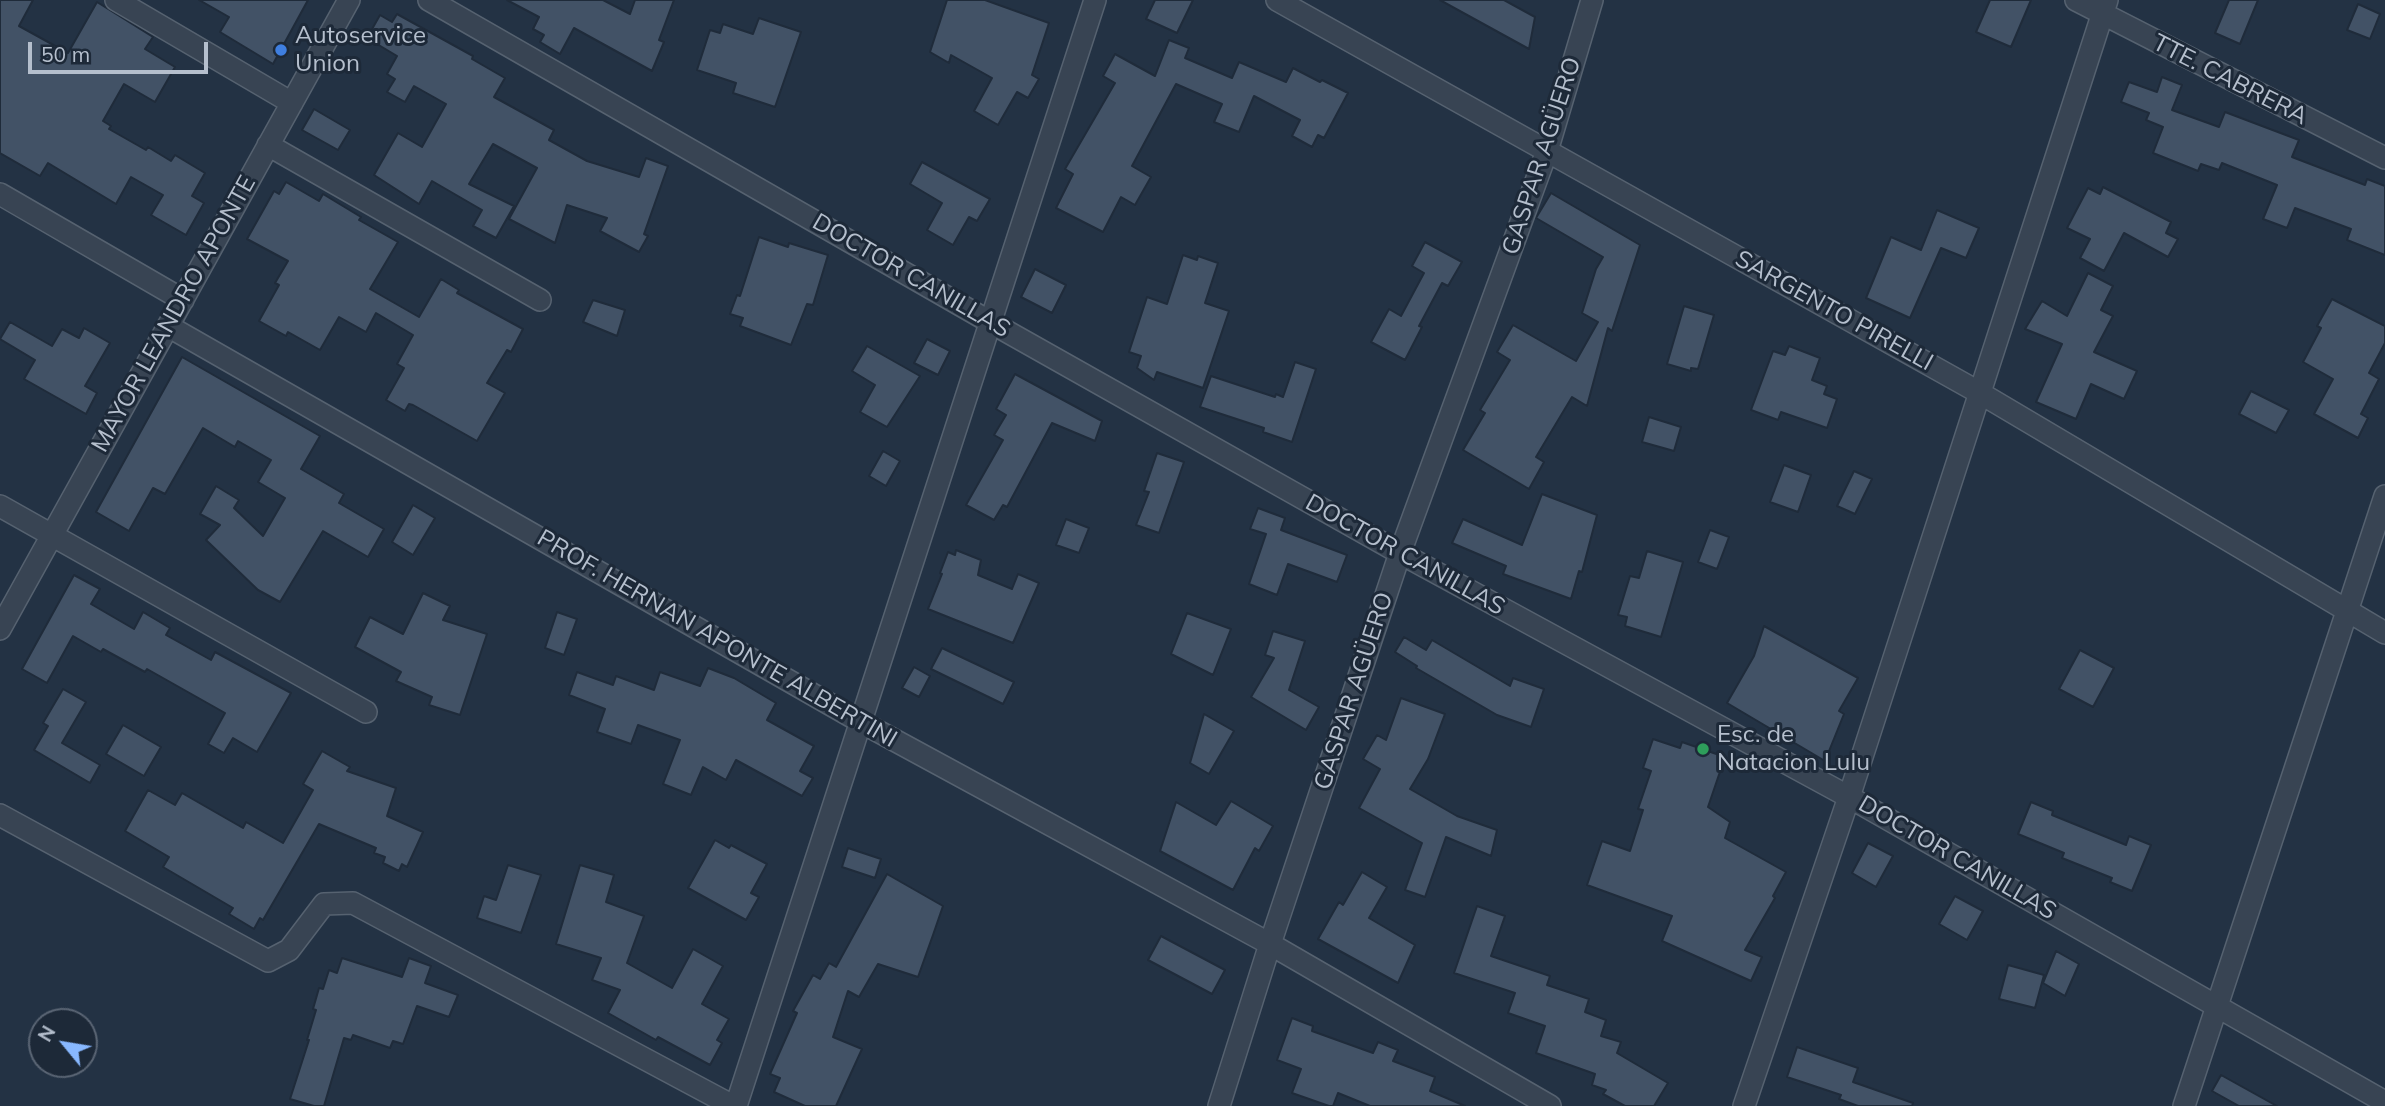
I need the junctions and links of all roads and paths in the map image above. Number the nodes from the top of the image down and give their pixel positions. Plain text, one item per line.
1 (116, 0) edge
2 (349, 0) edge
3 (429, 0) edge
4 (1095, 0) edge
5 (1277, 0) edge
6 (1592, 0) edge
7 (2076, 0) edge
8 (2104, 7) edge
9 (292, 103) junction
10 (268, 145) junction
11 (1547, 151) junction
12 (2385, 158) edge
13 (0, 194) edge
14 (183, 300) junction
15 (540, 300) dead end
16 (990, 322) junction
17 (168, 326) junction
18 (1980, 393) junction
19 (2385, 496) edge
20 (0, 506) edge
21 (52, 536) junction
22 (1400, 553) junction
23 (2347, 611) junction
24 (0, 629) edge
25 (2385, 633) edge
26 (366, 712) dead end
27 (860, 722) junction
28 (1849, 797) junction
29 (0, 815) edge
30 (1270, 944) junction
31 (2217, 1007) junction
32 (2385, 1102) edge
33 (735, 1106) edge
34 (1219, 1106) edge
35 (1550, 1106) edge
36 (1744, 1106) edge
37 (2185, 1106) edge

1 - 9 street
2 - 9 street, MAYOR LEANDRO APONTE
3 - 16 street, DOCTOR CANILLAS
4 - 16 street
5 - 11 street, SARGENTO PIRELLI
6 - 11 street, GASPAR AGÜERO
7 - 8 street, TTE. CABRERA
8 - 12 street, TTE. CABRERA
8 - 18 street
9 - 10 street, MAYOR LEANDRO APONTE
10 - 14 street, MAYOR LEANDRO APONTE
10 - 15 street
11 - 18 street, SARGENTO PIRELLI
11 - 22 street, GASPAR AGÜERO
13 - 14 street
14 - 17 street, MAYOR LEANDRO APONTE
16 - 22 street, DOCTOR CANILLAS
16 - 27 street
17 - 21 street, MAYOR LEANDRO APONTE
17 - 27 street, PROF. HERNAN APONTE ALBERTINI
18 - 23 street, SARGENTO PIRELLI
18 - 28 street
19 - 23 street
20 - 21 street
21 - 24 street, MAYOR LEANDRO APONTE
21 - 26 street
22 - 28 street, DOCTOR CANILLAS
22 - 30 street, GASPAR AGÜERO
23 - 25 street, SARGENTO PIRELLI
23 - 31 street
27 - 30 street, PROF. HERNAN APONTE ALBERTINI
27 - 33 street
28 - 31 street, DOCTOR CANILLAS
28 - 36 street
29 - 33 street
30 - 34 street, GASPAR AGÜERO
30 - 35 street, PROF. HERNAN APONTE ALBERTINI
31 - 32 street, DOCTOR CANILLAS
31 - 37 street

